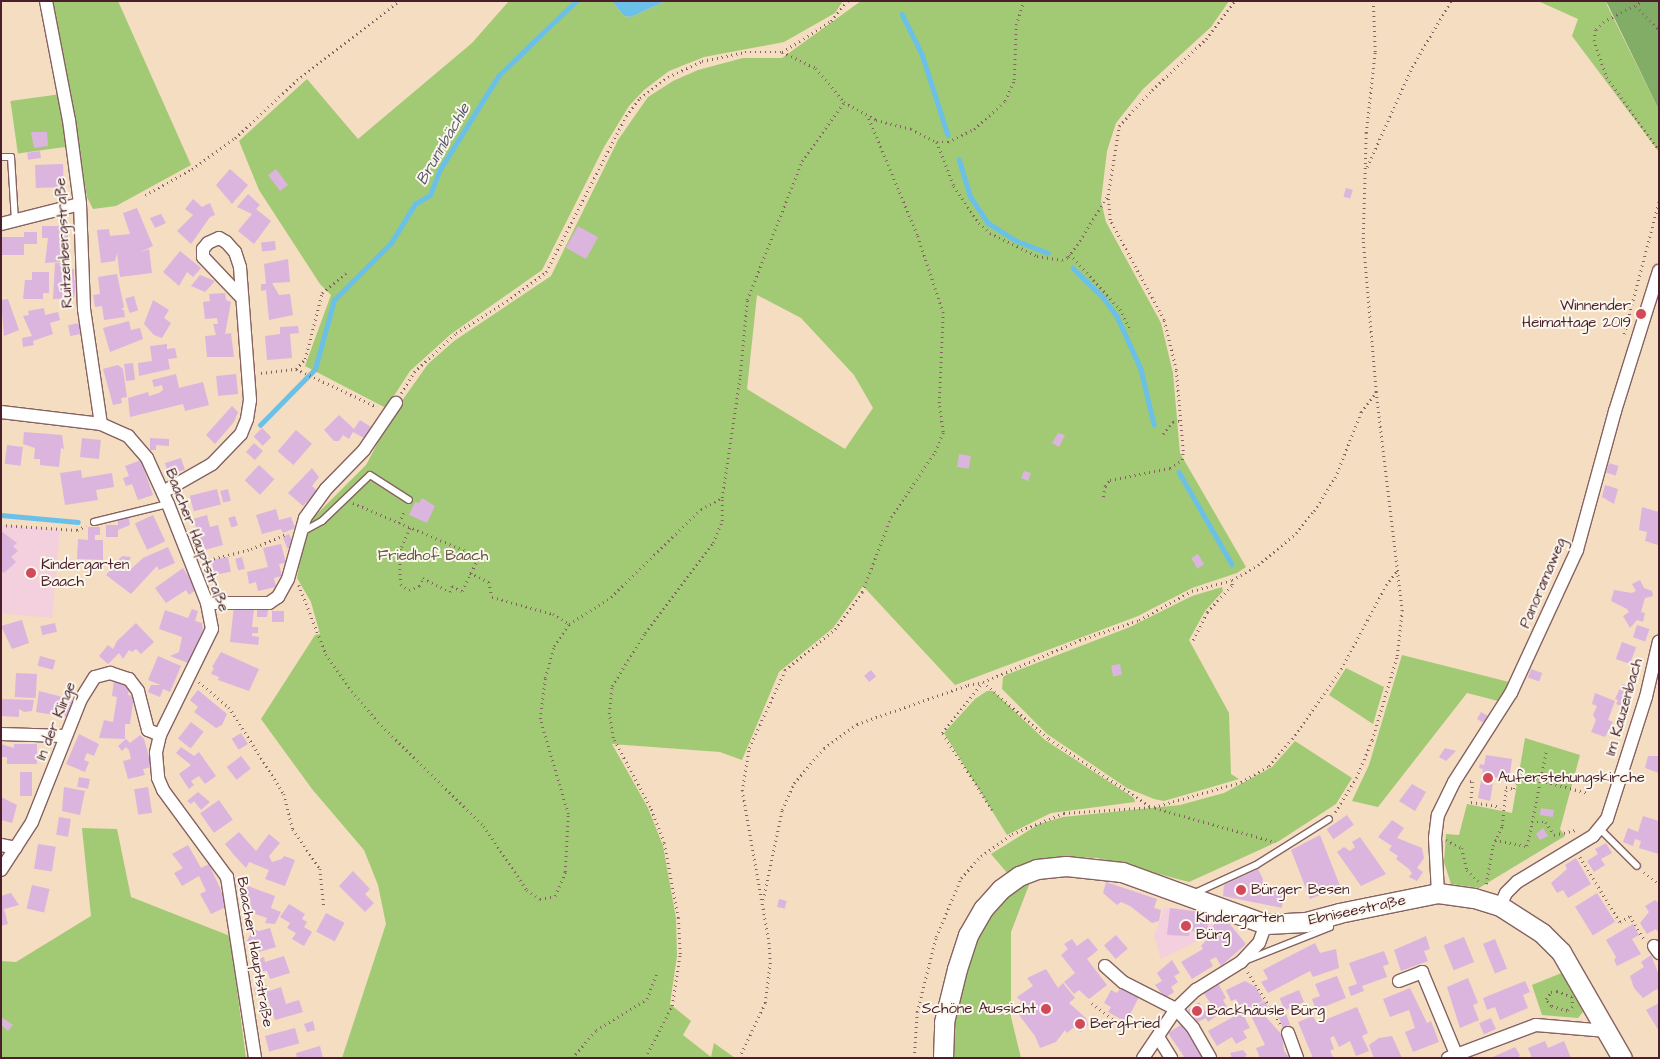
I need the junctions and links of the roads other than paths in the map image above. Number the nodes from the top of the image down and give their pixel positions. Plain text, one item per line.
1 (46, 1) edge
2 (1, 157) edge
3 (80, 204) junction
4 (15, 221) junction
5 (1, 224) edge
6 (1659, 271) edge
7 (240, 296) dead end
8 (392, 408) road end
9 (1, 412) edge
10 (101, 424) junction
11 (166, 498) junction
12 (409, 500) road end
13 (94, 522) road end
14 (299, 532) junction
15 (207, 603) junction
16 (1659, 641) edge
17 (1, 734) edge
18 (160, 734) junction
19 (65, 736) junction
20 (1329, 819) road end
21 (1600, 829) junction
22 (1, 846) edge
23 (16, 848) junction
24 (1638, 866) road end
25 (1, 870) edge
26 (1438, 893) junction
27 (1187, 896) junction
28 (1500, 906) junction
29 (1332, 915) junction
30 (1266, 924) junction
31 (1241, 962) junction
32 (1105, 966) dead end
33 (1399, 981) dead end
34 (1176, 1009) junction
35 (1607, 1031) junction
36 (1288, 1033) road end
37 (1158, 1037) junction
38 (1460, 1055) edge
39 (255, 1058) edge
40 (943, 1058) edge
41 (1143, 1058) edge
42 (1171, 1058) edge
43 (1210, 1058) edge
44 (1298, 1058) edge
45 (1622, 1058) edge

1 - 3 street, Ruitzenbergstraße
2 - 4 lane
3 - 4 street
3 - 10 street, Ruitzenbergstraße
4 - 5 street
6 - 26 street, Panoramaweg
7 - 11 street
8 - 14 street
9 - 10 street, Baacher Hauptstraße
10 - 11 street, Baacher Hauptstraße
11 - 13 lane
11 - 15 street, Baacher Hauptstraße
12 - 14 lane
14 - 15 street
15 - 18 street, Baacher Hauptstraße
16 - 21 street, Im Kauzenbach
17 - 19 street
18 - 19 street, In der Klinge
18 - 39 street, Baacher Hauptstraße
19 - 23 street, In der Klinge
20 - 27 lane
21 - 24 lane
21 - 28 street, Im Kauzenbach
22 - 23 street
23 - 25 street, In der Klinge
26 - 28 street, Ebniseestraße
26 - 29 street, Ebniseestraße
27 - 30 street, Ebniseestraße
27 - 40 street, Ebniseestraße
28 - 35 street, Ebniseestraße
29 - 30 street, Ebniseestraße
29 - 31 lane
30 - 31 street
31 - 34 street
32 - 34 street
33 - 38 street
34 - 37 street
34 - 43 street
35 - 38 street
35 - 45 street, Ebniseestraße
36 - 44 street
37 - 41 street
37 - 42 street

